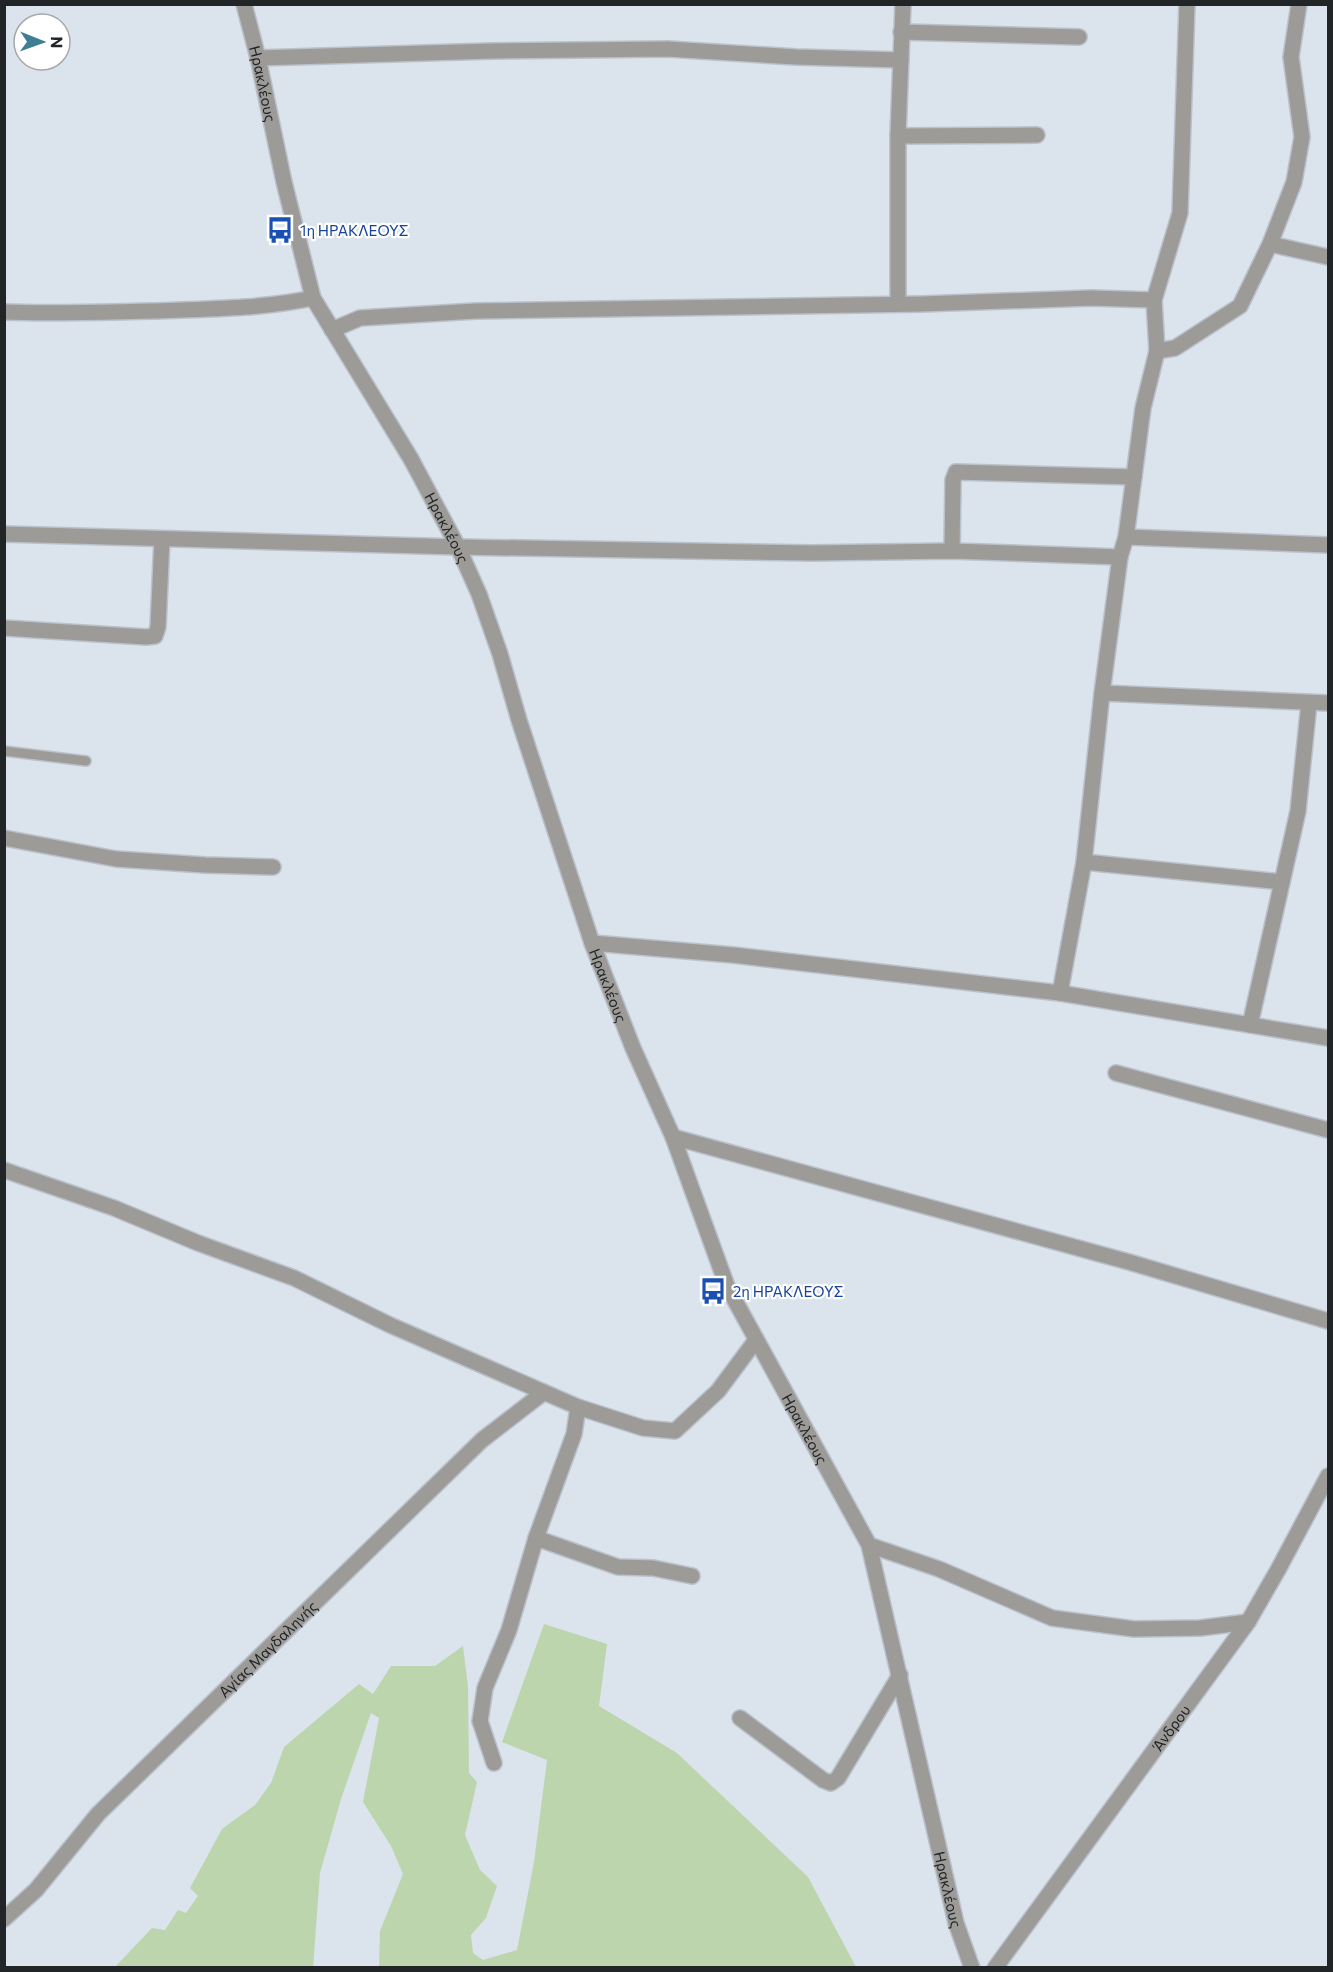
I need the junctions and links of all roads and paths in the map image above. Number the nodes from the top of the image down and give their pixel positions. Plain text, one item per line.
1 (244, 4) edge
2 (903, 4) edge
3 (1187, 4) edge
4 (1299, 4) edge
5 (901, 32) junction
6 (1079, 37) dead end
7 (258, 58) junction
8 (901, 60) junction
9 (1037, 135) dead end
10 (898, 136) junction
11 (1270, 244) junction
12 (1329, 257) edge
13 (313, 298) junction
14 (1154, 300) junction
15 (898, 304) junction
16 (4, 312) edge
17 (332, 330) junction
18 (1157, 351) junction
19 (1134, 477) junction
20 (4, 534) edge
21 (1126, 537) junction
22 (162, 539) junction
23 (1329, 545) edge
24 (458, 547) junction
25 (952, 551) junction
26 (1120, 556) junction
27 (4, 628) edge
28 (1102, 693) junction
29 (1309, 703) junction
30 (1329, 703) edge
31 (4, 751) edge
32 (86, 761) dead end
33 (4, 838) edge
34 (1084, 862) junction
35 (273, 867) dead end
36 (1282, 882) junction
37 (592, 944) junction
38 (1060, 993) junction
39 (1250, 1024) junction
40 (1329, 1038) edge
41 (1116, 1073) dead end
42 (1329, 1130) edge
43 (673, 1137) junction
44 (4, 1170) edge
45 (1329, 1322) edge
46 (756, 1340) junction
47 (543, 1393) junction
48 (578, 1407) junction
49 (1329, 1476) edge
50 (536, 1538) junction
51 (869, 1545) junction
52 (692, 1576) dead end
53 (1248, 1622) junction
54 (900, 1675) junction
55 (740, 1718) dead end
56 (494, 1763) dead end
57 (4, 1919) edge
58 (972, 1968) edge
59 (995, 1968) edge

1 - 7 street, Ηρακλέους
2 - 5 street
3 - 14 street
4 - 11 street
5 - 6 street
5 - 8 street
7 - 8 street
7 - 13 street, Ηρακλέους
8 - 10 street
9 - 10 street
10 - 15 street
11 - 12 street
11 - 18 street
13 - 16 street
13 - 17 street, Ηρακλέους
14 - 15 street
14 - 18 street
15 - 17 street
17 - 24 street, Ηρακλέους
18 - 19 street
19 - 21 street
19 - 25 street
20 - 22 street
21 - 23 street
21 - 26 street
22 - 24 street
22 - 27 street
24 - 25 street
24 - 37 street, Ηρακλέους
25 - 26 street
26 - 28 street
28 - 29 street
28 - 34 street
29 - 30 street
29 - 36 street
31 - 32 lane
33 - 35 street
34 - 36 street
34 - 38 street
36 - 39 street
37 - 38 street
37 - 43 street, Ηρακλέους
38 - 39 street
39 - 40 street
41 - 42 street
43 - 45 street
43 - 46 street, Ηρακλέους
44 - 47 street
46 - 48 street
46 - 51 street, Ηρακλέους
47 - 48 street
47 - 57 street, Αγίας Μαγδαληνής
48 - 50 street
49 - 53 street, Άνδρου
50 - 52 street
50 - 56 street
51 - 53 street
51 - 54 street, Ηρακλέους
53 - 59 street, Άνδρου
54 - 55 street
54 - 58 street, Ηρακλέους

